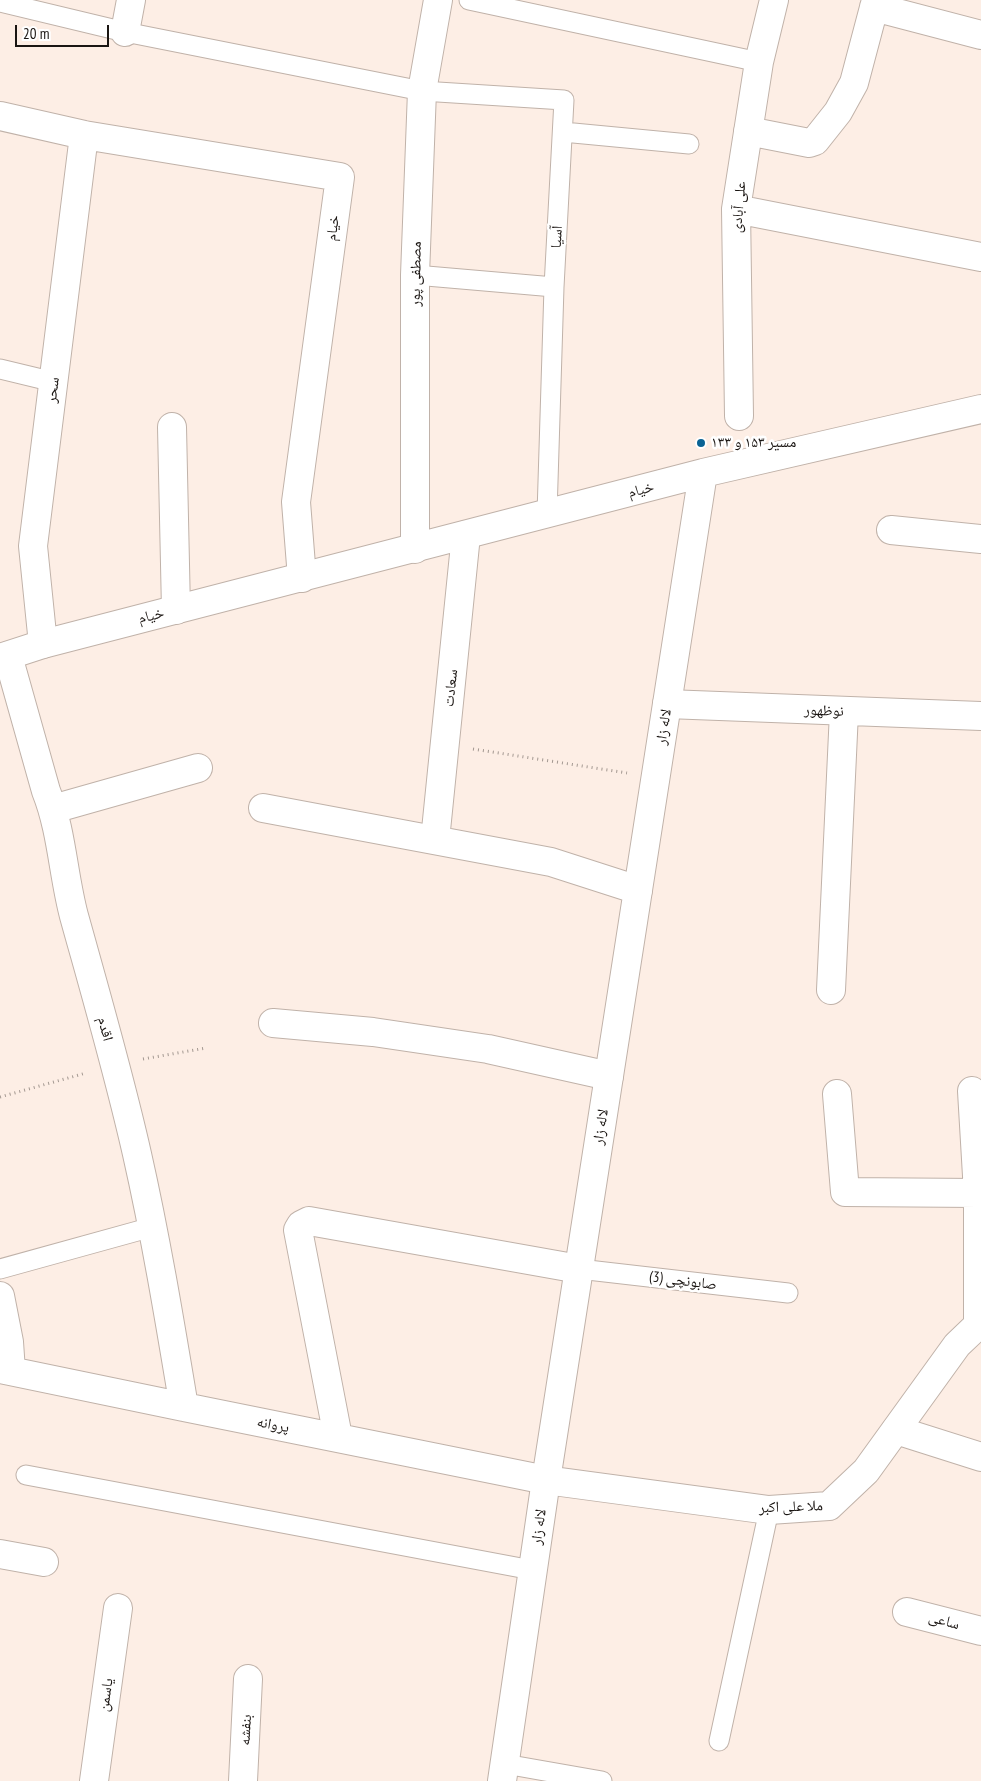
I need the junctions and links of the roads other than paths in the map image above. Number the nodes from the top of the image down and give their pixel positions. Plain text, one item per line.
1 (131, 0) edge
2 (438, 0) edge
3 (469, 0) edge
4 (774, 0) edge
5 (0, 2) edge
6 (875, 3) edge
7 (125, 32) junction
8 (981, 35) edge
9 (759, 62) junction
10 (422, 92) junction
11 (0, 116) edge
12 (748, 131) junction
13 (563, 132) junction
14 (84, 135) junction
15 (689, 144) dead end
16 (736, 209) junction
17 (981, 257) edge
18 (415, 275) junction
19 (554, 286) junction
20 (0, 368) edge
21 (54, 382) junction
22 (981, 409) edge
23 (739, 416) dead end
24 (172, 427) dead end
25 (703, 473) junction
26 (547, 514) junction
27 (891, 530) dead end
28 (466, 535) junction
29 (981, 539) edge
30 (415, 549) junction
31 (302, 578) junction
32 (176, 610) junction
33 (43, 644) junction
34 (4, 657) edge
35 (667, 704) junction
36 (844, 712) junction
37 (981, 716) edge
38 (198, 768) dead end
39 (264, 808) dead end
40 (53, 809) junction
41 (435, 840) junction
42 (638, 890) junction
43 (831, 990) dead end
44 (273, 1022) dead end
45 (609, 1076) junction
46 (972, 1091) dead end
47 (837, 1094) dead end
48 (978, 1193) junction
49 (152, 1227) junction
50 (0, 1269) edge
51 (579, 1269) junction
52 (788, 1293) dead end
53 (0, 1296) edge
54 (980, 1323) edge
55 (6, 1370) edge
56 (184, 1408) junction
57 (896, 1430) junction
58 (338, 1437) junction
59 (981, 1457) edge
60 (26, 1475) dead end
61 (546, 1480) junction
62 (769, 1510) junction
63 (0, 1554) edge
64 (44, 1562) dead end
65 (532, 1570) junction
66 (118, 1608) dead end
67 (907, 1612) dead end
68 (981, 1631) edge
69 (248, 1679) dead end
70 (718, 1741) dead end
71 (503, 1773) edge
72 (94, 1781) edge
73 (243, 1781) edge
74 (602, 1781) edge

1 - 7 street
2 - 10 street, مصطفی پور
3 - 9 lane
4 - 9 street, علی آبادی
5 - 7 lane
6 - 8 street
6 - 12 street
7 - 10 lane
9 - 12 street, علی آبادی
10 - 13 lane, آسیا
10 - 18 street, مصطفی پور
11 - 14 street
12 - 16 street, علی آبادی
13 - 15 lane
13 - 19 lane, آسیا
14 - 21 street, سحر
14 - 31 street, خیام
16 - 17 street
16 - 23 street, علی آبادی
18 - 19 lane
18 - 30 street, مصطفی پور
19 - 26 lane, آسیا
20 - 21 lane
21 - 33 street, سحر
22 - 25 street, خیام
24 - 32 street
25 - 26 street, خیام
25 - 35 street, لاله زار
26 - 28 street, خیام
27 - 29 street
28 - 30 street, خیام
28 - 41 street, سعادت
30 - 31 street, خیام
31 - 32 street, خیام
32 - 33 street, خیام
33 - 34 street, خیام
34 - 40 street, اقدم
35 - 36 street, نوظهور
35 - 42 street, لاله زار
36 - 37 street, نوظهور
36 - 43 street
38 - 40 street
39 - 41 street
40 - 49 street, اقدم
41 - 42 street
42 - 45 street, لاله زار
44 - 45 street
45 - 51 street, لاله زار
46 - 48 street
47 - 48 street
48 - 54 street
49 - 50 lane
49 - 56 street, اقدم
51 - 52 lane, صابونچی (3)
51 - 58 street
51 - 61 street, لاله زار
53 - 55 street
54 - 57 street, ملا علی اکبر
55 - 56 street, پروانه
56 - 58 street, پروانه
57 - 59 street
57 - 62 street, ملا علی اکبر
58 - 61 street, پروانه
60 - 65 lane
61 - 62 street, ملا علی اکبر
61 - 65 street, لاله زار
62 - 70 lane
63 - 64 street
65 - 71 street, لاله زار
66 - 72 street, یاسمن
67 - 68 street, ساعی
69 - 73 street, بنفشه
71 - 74 lane

